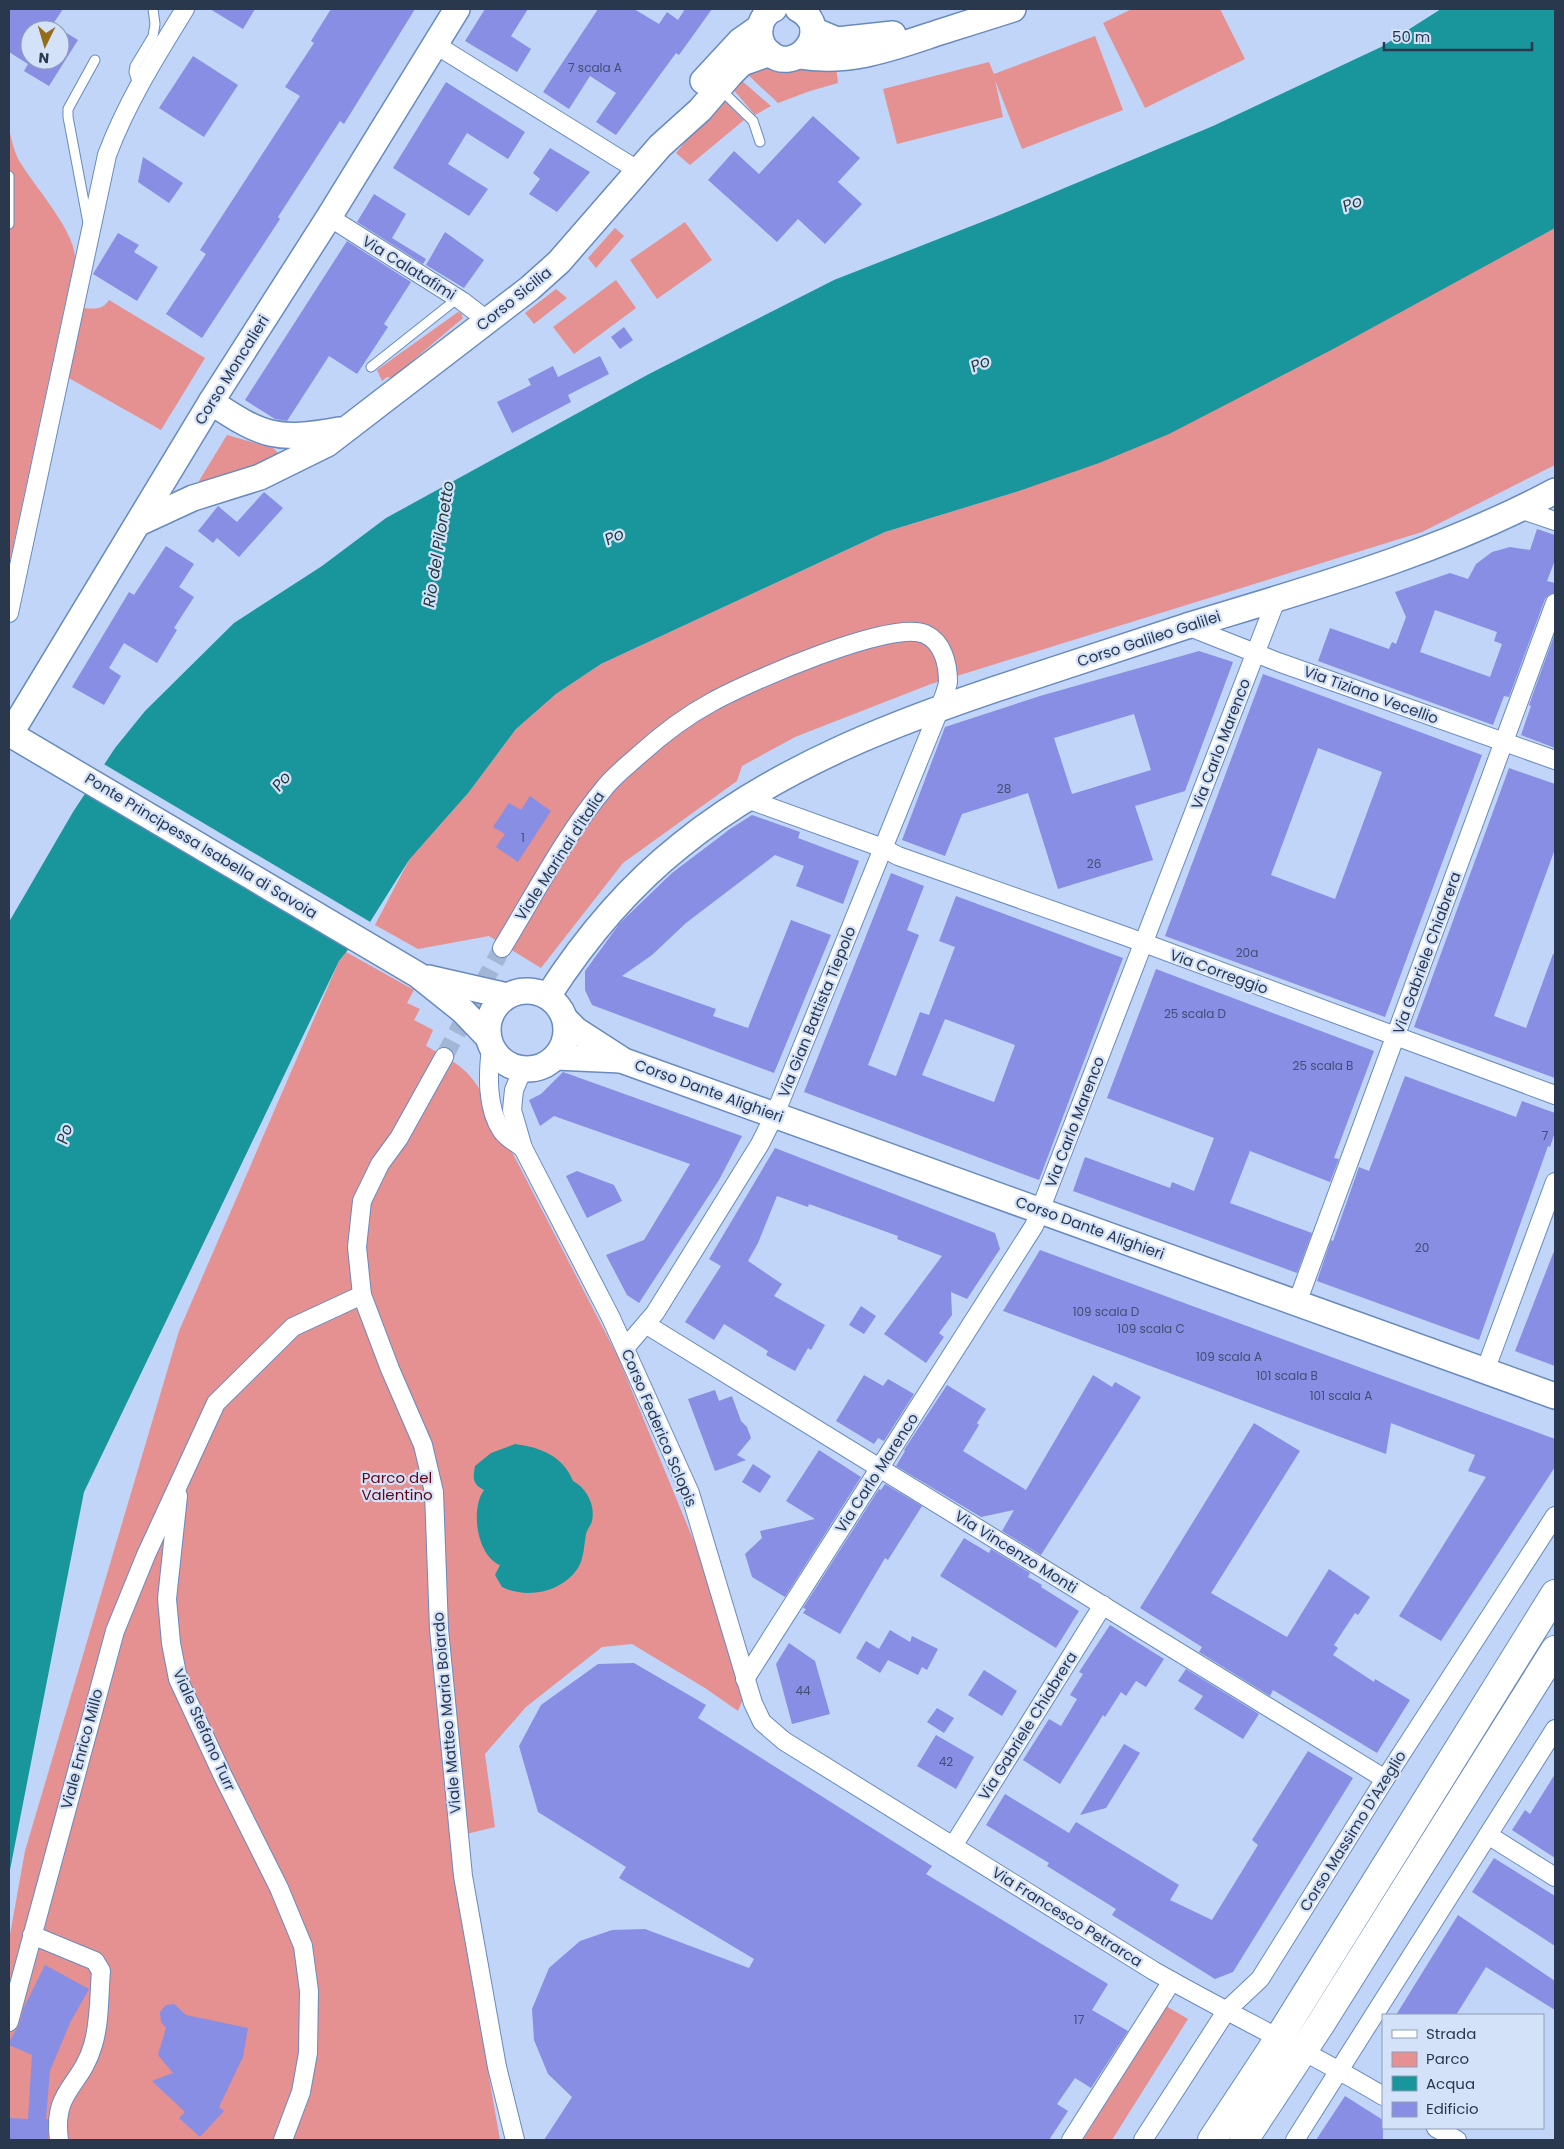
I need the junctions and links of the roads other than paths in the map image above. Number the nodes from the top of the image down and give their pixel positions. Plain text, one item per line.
1 (153, 9) edge
2 (185, 9) edge
3 (457, 9) edge
4 (798, 9) edge
5 (1013, 9) edge
6 (769, 13) edge
7 (813, 30) junction
8 (935, 34) junction
9 (436, 45) junction
10 (770, 53) junction
11 (799, 56) junction
12 (95, 60) dead end
13 (138, 85) junction
14 (720, 89) junction
15 (760, 142) dead end
16 (660, 146) junction
17 (639, 171) junction
18 (9, 176) edge
19 (329, 217) junction
20 (9, 224) edge
21 (90, 231) junction
22 (458, 298) junction
23 (488, 321) junction
24 (371, 367) dead end
25 (211, 402) junction
26 (346, 429) junction
27 (1555, 491) edge
28 (1520, 509) junction
29 (1555, 520) edge
30 (139, 523) junction
31 (1276, 600) junction
32 (1555, 602) edge
33 (9, 613) edge
34 (1187, 626) junction
35 (1256, 653) junction
36 (940, 708) junction
37 (9, 734) edge
38 (1505, 743) junction
39 (1555, 760) edge
40 (748, 798) junction
41 (883, 848) junction
42 (1144, 944) junction
43 (502, 948) tunnel mouth
44 (418, 975) junction
45 (507, 996) junction
46 (548, 996) junction
47 (566, 1020) junction
48 (1396, 1037) junction
49 (489, 1041) junction
50 (444, 1057) tunnel mouth
51 (556, 1057) junction
52 (624, 1061) junction
53 (523, 1069) junction
54 (1555, 1095) edge
55 (775, 1114) junction
56 (523, 1148) junction
57 (1555, 1182) edge
58 (1041, 1210) junction
59 (362, 1294) junction
60 (1297, 1303) junction
61 (647, 1325) junction
62 (625, 1348) junction
63 (1485, 1371) junction
64 (1555, 1396) edge
65 (880, 1468) junction
66 (179, 1483) junction
67 (1555, 1516) edge
68 (1555, 1594) edge
69 (1103, 1605) junction
70 (1555, 1650) edge
71 (744, 1679) junction
72 (762, 1722) joint
73 (1555, 1729) edge
74 (1385, 1779) junction
75 (1488, 1835) junction
76 (953, 1846) junction
77 (1555, 1877) edge
78 (32, 1935) junction
79 (1172, 1981) junction
80 (1227, 2010) junction
81 (9, 2022) edge
82 (1278, 2036) junction
83 (1303, 2049) junction
84 (1341, 2071) junction
85 (1382, 2095) edge
86 (1438, 2129) edge
87 (59, 2140) edge
88 (283, 2140) edge
89 (515, 2140) edge
90 (1071, 2140) edge
91 (1144, 2140) edge
92 (1212, 2140) edge
93 (1244, 2140) edge
94 (1295, 2140) edge
95 (1457, 2140) edge

1 - 13 lane
2 - 13 street
3 - 9 street, Corso Moncalieri
4 - 7 street
5 - 8 street
6 - 10 street
6 - 16 street, Corso Sicilia
7 - 8 street
7 - 11 street
8 - 11 street
9 - 17 street
9 - 19 street, Corso Moncalieri
10 - 11 street
10 - 14 street, Corso Sicilia
12 - 21 lane
13 - 21 street
14 - 15 lane
14 - 16 street, Corso Sicilia
16 - 17 street, Corso Sicilia
17 - 23 street, Corso Sicilia
18 - 20 lane
19 - 22 street, Via Calatafimi
19 - 25 street, Corso Moncalieri
21 - 33 street
22 - 23 street, Via Calatafimi
22 - 24 lane
23 - 26 street, Corso Sicilia
25 - 26 street, Corso Sicilia
25 - 30 street, Corso Moncalieri
26 - 30 street, Corso Sicilia
27 - 28 street, Corso Galileo Galilei
28 - 29 street
28 - 31 street, Corso Galileo Galilei
30 - 37 street, Corso Moncalieri
31 - 34 street, Corso Galileo Galilei
31 - 35 street, Via Carlo Marenco
32 - 38 street, Via Gabriele Chiabrera
34 - 35 street, Via Tiziano Vecellio
34 - 36 street, Corso Galileo Galilei
35 - 38 street, Via Tiziano Vecellio
35 - 42 street, Via Carlo Marenco
36 - 40 street, Corso Galileo Galilei
36 - 41 street, Via Gian Battista Tiepolo
36 - 43 street, Viale Marinai d'Italia
37 - 44 street, Ponte Principessa Isabella di Savoia
38 - 39 street, Via Tiziano Vecellio
38 - 48 street, Via Gabriele Chiabrera
40 - 41 street
40 - 46 street, Corso Galileo Galilei
41 - 42 street, Via Correggio
41 - 55 street, Via Gian Battista Tiepolo
42 - 48 street, Via Correggio
42 - 58 street, Via Carlo Marenco
44 - 45 street
44 - 49 street
45 - 46 street
45 - 49 street
46 - 47 street
47 - 51 street
47 - 52 street, Corso Dante Alighieri
48 - 54 street, Via Correggio
48 - 60 street, Via Gabriele Chiabrera
49 - 53 street
49 - 56 street, Corso Federico Sclopis
50 - 59 street
51 - 52 street, Corso Dante Alighieri
51 - 53 street
52 - 55 street, Corso Dante Alighieri
53 - 56 street, Corso Federico Sclopis
55 - 58 street, Corso Dante Alighieri
55 - 61 street, Via Gian Battista Tiepolo
56 - 62 street, Corso Federico Sclopis
57 - 63 street
58 - 60 street, Corso Dante Alighieri
58 - 65 street, Via Carlo Marenco
59 - 66 street, Viale Stefano Turr
59 - 89 street, Viale Matteo Maria Boiardo
60 - 63 street, Corso Dante Alighieri
61 - 62 street, Via Gian Battista Tiepolo
61 - 65 street, Via Vincenzo Monti
62 - 71 street, Corso Federico Sclopis
63 - 64 street, Corso Dante Alighieri
65 - 69 street, Via Vincenzo Monti
65 - 71 street, Via Carlo Marenco
66 - 78 street, Viale Enrico Millo
66 - 88 street, Viale Stefano Turr
67 - 74 street, Corso Massimo D'Azeglio
68 - 82 main road
69 - 74 street, Via Vincenzo Monti
69 - 76 street, Via Gabriele Chiabrera
70 - 83 main road
71 - 72 street, Corso Federico Sclopis
72 - 76 street, Via Francesco Petrarca
73 - 75 street
74 - 80 street, Corso Massimo D'Azeglio
75 - 77 street
75 - 84 street
76 - 79 street, Via Francesco Petrarca
78 - 81 street, Viale Enrico Millo
78 - 87 street
79 - 80 street, Via Francesco Petrarca
79 - 90 street
80 - 82 street, Via Francesco Petrarca
80 - 91 street, Corso Massimo D'Azeglio
82 - 83 street, Via Francesco Petrarca
82 - 92 main road
83 - 84 street, Via Francesco Petrarca
83 - 93 main road
84 - 85 street, Via Francesco Petrarca
84 - 94 street
86 - 95 street

